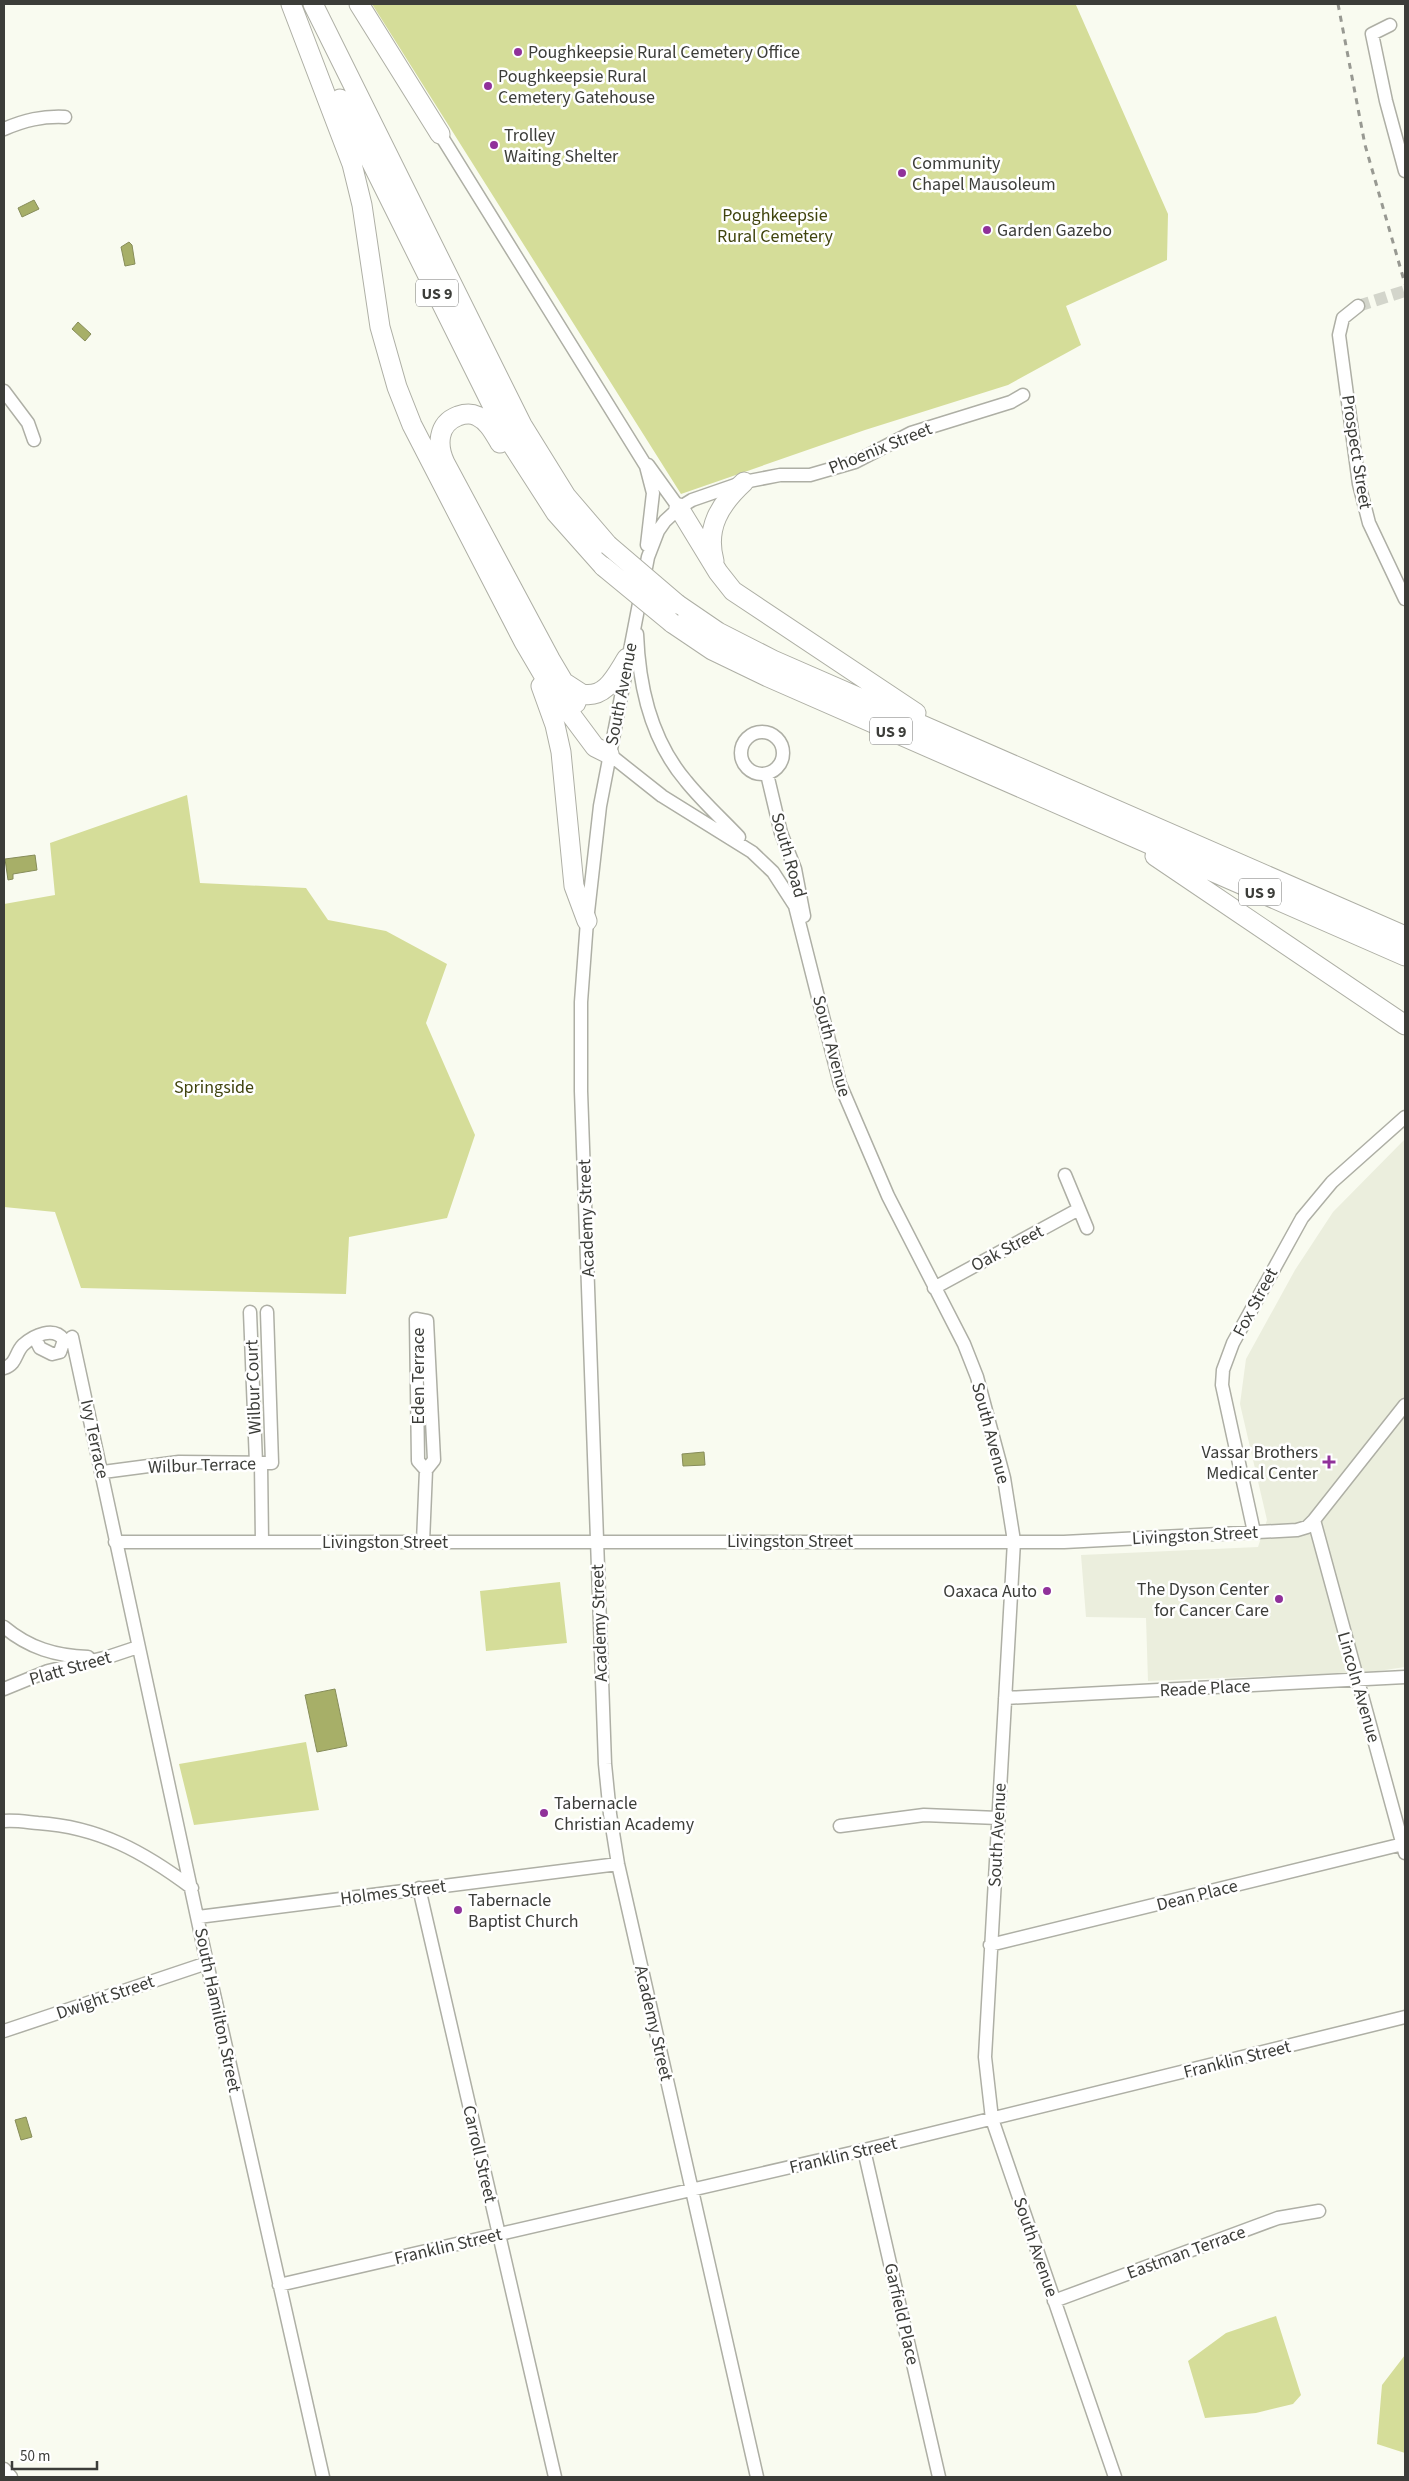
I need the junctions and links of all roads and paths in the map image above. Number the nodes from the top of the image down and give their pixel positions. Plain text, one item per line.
1 (292, 4) edge
2 (313, 4) edge
3 (359, 4) edge
4 (1390, 25) dead end
5 (65, 117) dead end
6 (4, 129) edge
7 (440, 134) joint
8 (1405, 171) edge
9 (1358, 306) tunnel mouth
10 (4, 391) edge
11 (1023, 395) dead end
12 (34, 440) dead end
13 (640, 456) junction
14 (744, 482) junction
15 (678, 508) junction
16 (569, 530) junction
17 (644, 570) junction
18 (718, 572) junction
19 (1405, 599) edge
20 (636, 616) junction
21 (524, 642) junction
22 (627, 658) junction
23 (556, 671) junction
24 (958, 741) junction
25 (609, 754) junction
26 (767, 774) dead end
27 (1115, 829) junction
28 (764, 862) junction
29 (587, 921) junction
30 (804, 936) junction
31 (1405, 936) edge
32 (1405, 956) edge
33 (1405, 1025) edge
34 (1405, 1117) edge
35 (1065, 1175) dead end
36 (1079, 1209) junction
37 (1087, 1228) dead end
38 (934, 1288) junction
39 (250, 1312) dead end
40 (267, 1312) dead end
41 (72, 1336) dead end
42 (36, 1338) dead end
43 (4, 1368) edge
44 (1405, 1405) edge
45 (263, 1463) junction
46 (426, 1470) junction
47 (103, 1472) junction
48 (1314, 1520) junction
49 (1254, 1532) junction
50 (1014, 1541) junction
51 (115, 1542) junction
52 (262, 1542) junction
53 (423, 1542) junction
54 (596, 1542) junction
55 (4, 1628) edge
56 (138, 1648) junction
57 (108, 1657) junction
58 (1405, 1677) edge
59 (1357, 1681) junction
60 (4, 1690) edge
61 (1004, 1698) junction
62 (998, 1818) junction
63 (4, 1822) edge
64 (840, 1826) dead end
65 (1404, 1849) edge
66 (618, 1864) junction
67 (192, 1888) junction
68 (419, 1888) junction
69 (198, 1917) junction
70 (990, 1945) junction
71 (207, 1963) junction
72 (1405, 2017) edge
73 (4, 2031) edge
74 (992, 2119) junction
75 (864, 2150) junction
76 (692, 2190) junction
77 (1319, 2211) dead end
78 (498, 2234) junction
79 (279, 2286) junction
80 (1054, 2301) junction
81 (4, 2469) edge
82 (11, 2477) edge
83 (323, 2477) edge
84 (555, 2477) edge
85 (757, 2477) edge
86 (939, 2477) edge
87 (1115, 2477) edge

1 - 16 highway, US 9
1 - 21 highway
2 - 24 highway, US 9, bridge
3 - 7 highway
4 - 8 street
5 - 6 street
7 - 13 street
9 - 19 street, Prospect Street
10 - 12 street
11 - 14 street, Phoenix Street
13 - 15 street
13 - 17 street
14 - 15 street, Phoenix Street
14 - 18 highway
15 - 17 street, South Avenue
15 - 18 highway
16 - 23 highway
16 - 27 highway, US 9, bridge
17 - 20 street, South Avenue
18 - 24 highway
20 - 22 street, South Avenue
20 - 28 street
21 - 25 highway
21 - 29 highway
22 - 23 highway
22 - 25 street, South Avenue
23 - 25 highway
24 - 31 highway, US 9
25 - 28 street, South Avenue
25 - 29 street, Academy Street
26 - 30 street, South Road
27 - 32 highway, US 9
27 - 33 highway
28 - 30 street, South Avenue
29 - 54 street, Academy Street
30 - 38 street, South Avenue
34 - 49 street, Fox Street
35 - 36 street
36 - 37 street
36 - 38 street, Oak Street
38 - 50 street, South Avenue
39 - 45 street, Wilbur Court
40 - 45 street, Wilbur Court
41 - 47 street, Ivy Terrace
42 - 43 street
44 - 48 street, Livingston Street
45 - 47 street, Wilbur Terrace
45 - 52 street, Wilbur Court
46 - 46 street, Eden Terrace
46 - 53 street, Eden Terrace
47 - 51 street, Ivy Terrace
48 - 49 street, Livingston Street
48 - 59 street, Lincoln Avenue
49 - 50 street, Livingston Street
50 - 54 street, Livingston Street
50 - 61 street, South Avenue
51 - 52 street, Livingston Street
51 - 56 street, South Hamilton Street
52 - 53 street, Livingston Street
53 - 54 street, Livingston Street
54 - 66 street, Academy Street
55 - 57 street
56 - 57 street, Platt Street
56 - 67 street, South Hamilton Street
57 - 60 street, Platt Street
58 - 59 street, Reade Place
59 - 61 street, Reade Place
59 - 65 street, Lincoln Avenue
61 - 62 street, South Avenue
62 - 64 street
62 - 70 street, South Avenue
63 - 67 street
65 - 70 street, Dean Place
66 - 68 street, Holmes Street
66 - 76 street, Academy Street
67 - 69 street, South Hamilton Street
68 - 69 street, Holmes Street
68 - 78 street, Carroll Street
69 - 71 street, South Hamilton Street
70 - 74 street, South Avenue
71 - 73 street, Dwight Street
71 - 79 street, South Hamilton Street
72 - 74 street, Franklin Street
74 - 75 street, Franklin Street
74 - 80 street, South Avenue
75 - 76 street, Franklin Street
75 - 86 street, Garfield Place
76 - 78 street, Franklin Street
76 - 85 street, Academy Street
77 - 80 street, Eastman Terrace
78 - 79 street, Franklin Street
78 - 84 street, Carroll Street
79 - 83 street, South Hamilton Street
80 - 87 street, South Avenue
81 - 82 street

